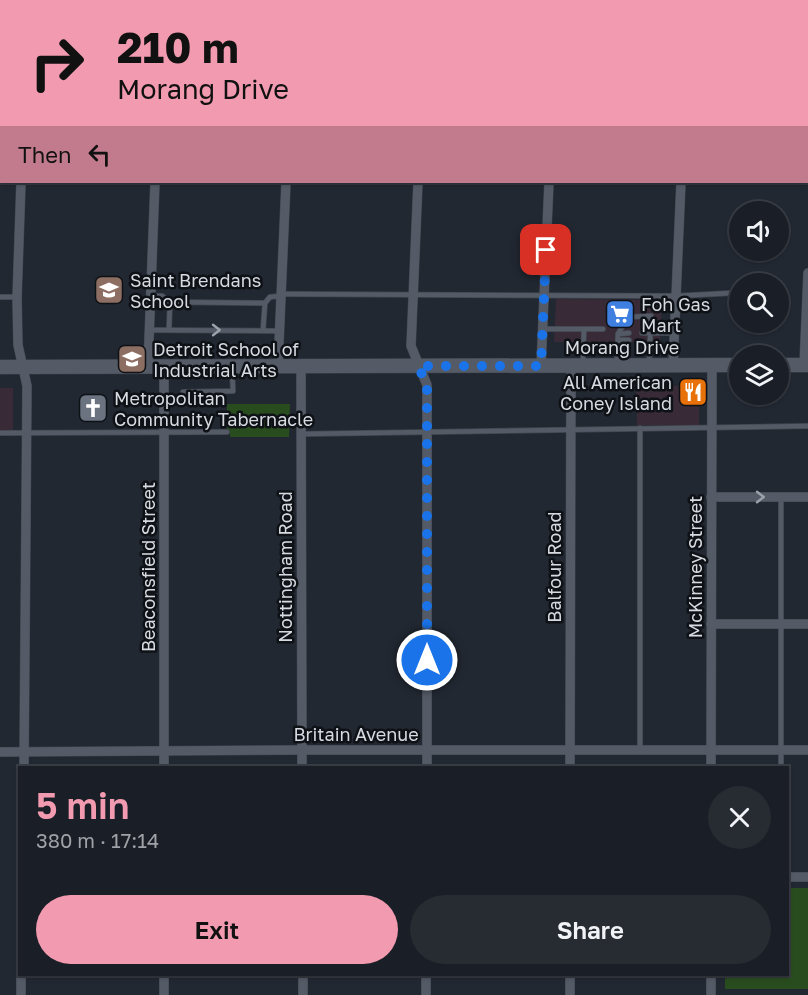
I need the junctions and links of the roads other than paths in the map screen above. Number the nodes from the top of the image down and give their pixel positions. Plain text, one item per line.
1 (21, 183) edge
2 (155, 183) edge
3 (286, 183) edge
4 (418, 183) edge
5 (549, 183) edge
6 (681, 183) edge
7 (808, 273) edge
8 (729, 292) edge
9 (808, 293) edge
10 (281, 295) junction
11 (150, 296) junction
12 (413, 296) junction
13 (544, 296) junction
14 (676, 296) junction
15 (0, 297) edge
16 (17, 297) junction
17 (170, 302) junction
18 (265, 303) junction
19 (169, 329) junction
20 (543, 329) junction
21 (584, 329) junction
22 (603, 329) dead end
23 (148, 330) junction
24 (263, 330) junction
25 (280, 330) junction
26 (629, 333) dead end
27 (642, 333) dead end
28 (650, 333) junction
29 (674, 333) junction
30 (618, 337) junction
31 (629, 340) dead end
32 (642, 340) dead end
33 (650, 340) junction
34 (617, 365) junction
35 (649, 365) junction
36 (673, 365) junction
37 (712, 365) junction
38 (729, 365) edge
39 (789, 365) edge
40 (806, 365) edge
41 (148, 366) junction
42 (164, 366) junction
43 (232, 366) junction
44 (278, 366) junction
45 (301, 366) junction
46 (418, 366) junction
47 (541, 366) junction
48 (577, 366) junction
49 (0, 367) edge
50 (23, 367) junction
51 (183, 392) dead end
52 (712, 426) junction
53 (808, 426) edge
54 (640, 429) junction
55 (571, 430) junction
56 (228, 432) dead end
57 (0, 433) edge
58 (27, 433) junction
59 (164, 433) junction
60 (427, 433) junction
61 (301, 434) junction
62 (711, 497) junction
63 (781, 497) junction
64 (808, 497) edge
65 (711, 624) junction
66 (781, 624) junction
67 (808, 624) edge
68 (302, 750) junction
69 (570, 750) junction
70 (640, 750) junction
71 (711, 750) junction
72 (781, 750) junction
73 (808, 750) edge
74 (427, 751) junction
75 (0, 752) edge
76 (24, 752) junction
77 (164, 752) junction
78 (24, 766) edge
79 (164, 766) edge
80 (303, 766) edge
81 (427, 766) edge
82 (570, 766) edge
83 (711, 766) edge
84 (781, 766) edge
85 (789, 877) edge
86 (808, 877) edge
87 (21, 976) edge
88 (164, 976) edge
89 (303, 976) edge
90 (426, 976) edge
91 (570, 976) edge
92 (711, 976) edge
93 (21, 995) edge
94 (164, 995) edge
95 (303, 995) edge
96 (426, 995) edge
97 (570, 995) edge
98 (711, 995) edge

1 - 16 street
2 - 11 street
3 - 10 street
4 - 12 street
5 - 13 street
6 - 14 street
7 - 9 street
8 - 14 lane
9 - 40 street
10 - 12 lane
10 - 18 lane
10 - 25 street
11 - 17 lane
11 - 23 street
12 - 13 lane
12 - 46 street
13 - 14 lane
13 - 20 street
14 - 29 street
15 - 16 lane
16 - 50 street
17 - 18 lane
17 - 19 lane
18 - 24 lane
19 - 23 lane
19 -> 24 lane
20 - 21 lane
20 - 47 street
21 - 22 lane
21 - 48 lane
23 - 41 street
24 - 25 lane
25 - 44 street
26 - 30 lane
27 - 28 lane
28 - 29 lane
28 - 30 lane
28 - 33 lane
29 - 36 street
30 - 31 lane
30 - 34 lane
32 - 33 lane
33 - 35 lane
34 - 35 street, Morang Drive
34 - 48 street, Morang Drive
35 - 36 street, Morang Drive
36 - 37 street, Morang Drive
37 - 38 street, Morang Drive
37 - 52 street, McKinney Street
39 - 40 street
41 - 42 street, Morang Drive
41 - 50 street, Morang Drive
42 - 43 street, Morang Drive
42 - 59 street, Beaconsfield Street
43 - 44 street, Morang Drive
43 - 51 lane
44 - 45 street, Morang Drive
45 - 46 street, Morang Drive
45 - 61 street, Nottingham Road
46 - 47 street, Morang Drive
46 - 60 street
47 - 48 street, Morang Drive
48 - 55 street, Balfour Road
49 - 50 street, Morang Drive
50 - 58 street
52 - 53 lane
52 - 54 lane
52 - 62 street, McKinney Street
54 - 55 lane
54 - 70 lane
55 - 60 lane
55 - 69 street, Balfour Road
56 - 59 lane
57 - 58 lane
58 - 59 lane
58 - 76 street
59 - 77 street, Beaconsfield Street
60 - 61 lane
60 - 74 street
61 - 68 street, Nottingham Road
62 -> 63 street
62 - 65 street, McKinney Street
63 - 64 street
63 - 66 lane
65 - 66 street
65 - 71 street, McKinney Street
66 - 67 street
66 - 72 lane
68 - 74 street, Britain Avenue
68 - 77 street, Britain Avenue
68 - 80 street, Nottingham Road
69 - 70 street, Britain Avenue
69 - 74 street, Britain Avenue
69 - 82 street, Balfour Road
70 - 71 street, Britain Avenue
71 - 72 street, Britain Avenue
71 - 83 street, McKinney Street
72 - 73 street, Britain Avenue
72 - 84 lane
74 - 81 street
75 - 76 street, Britain Avenue
76 - 77 street, Britain Avenue
76 - 78 street
77 - 79 street, Beaconsfield Street
85 - 86 street
87 - 93 street
88 - 94 street
89 - 95 street
90 - 96 street
91 - 97 street
92 - 98 street

